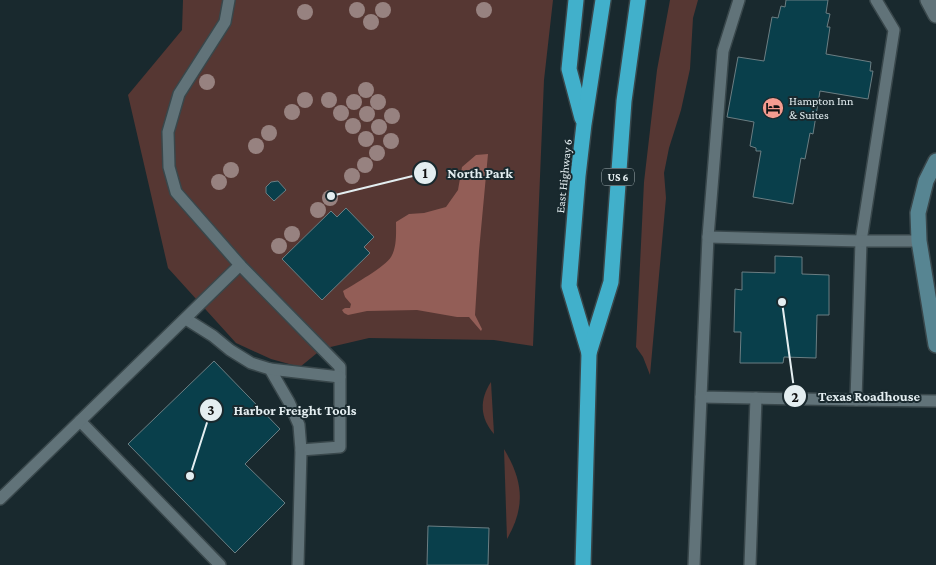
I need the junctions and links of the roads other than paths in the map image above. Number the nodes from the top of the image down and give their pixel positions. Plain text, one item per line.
1 (230, 0) edge
2 (576, 0) edge
3 (603, 0) edge
4 (638, 0) edge
5 (739, 0) edge
6 (876, 0) edge
7 (928, 0) edge
8 (936, 14) edge
9 (584, 124) junction
10 (936, 161) edge
11 (708, 237) junction
12 (918, 240) junction
13 (860, 241) junction
14 (240, 265) junction
15 (186, 319) junction
16 (936, 345) edge
17 (589, 353) junction
18 (270, 369) junction
19 (340, 377) junction
20 (701, 397) junction
21 (756, 398) junction
22 (856, 400) junction
23 (936, 401) edge
24 (80, 421) junction
25 (301, 450) junction
26 (0, 499) edge
27 (220, 565) edge
28 (298, 565) edge
29 (583, 565) edge
30 (694, 565) edge
31 (750, 565) edge

1 - 14 lane
2 - 9 highway, US 6
3 - 9 highway, East Highway 6
4 - 17 highway, East Highway 6 / US 6
5 - 11 lane
6 - 13 lane
7 - 8 street
9 - 17 highway, East Highway 6 / US 6
10 - 12 street
11 - 13 lane
11 - 20 lane
12 - 13 lane
12 - 16 street
13 - 22 lane
14 - 15 lane
14 - 19 lane
15 - 18 lane
15 - 24 lane
17 - 29 highway, East Highway 6 / US 6
18 - 19 lane
18 - 25 lane
19 - 25 lane
20 - 21 lane
20 - 30 lane
21 - 22 lane
21 - 31 lane
22 - 23 lane
24 - 26 lane
24 - 27 lane
25 - 28 lane

